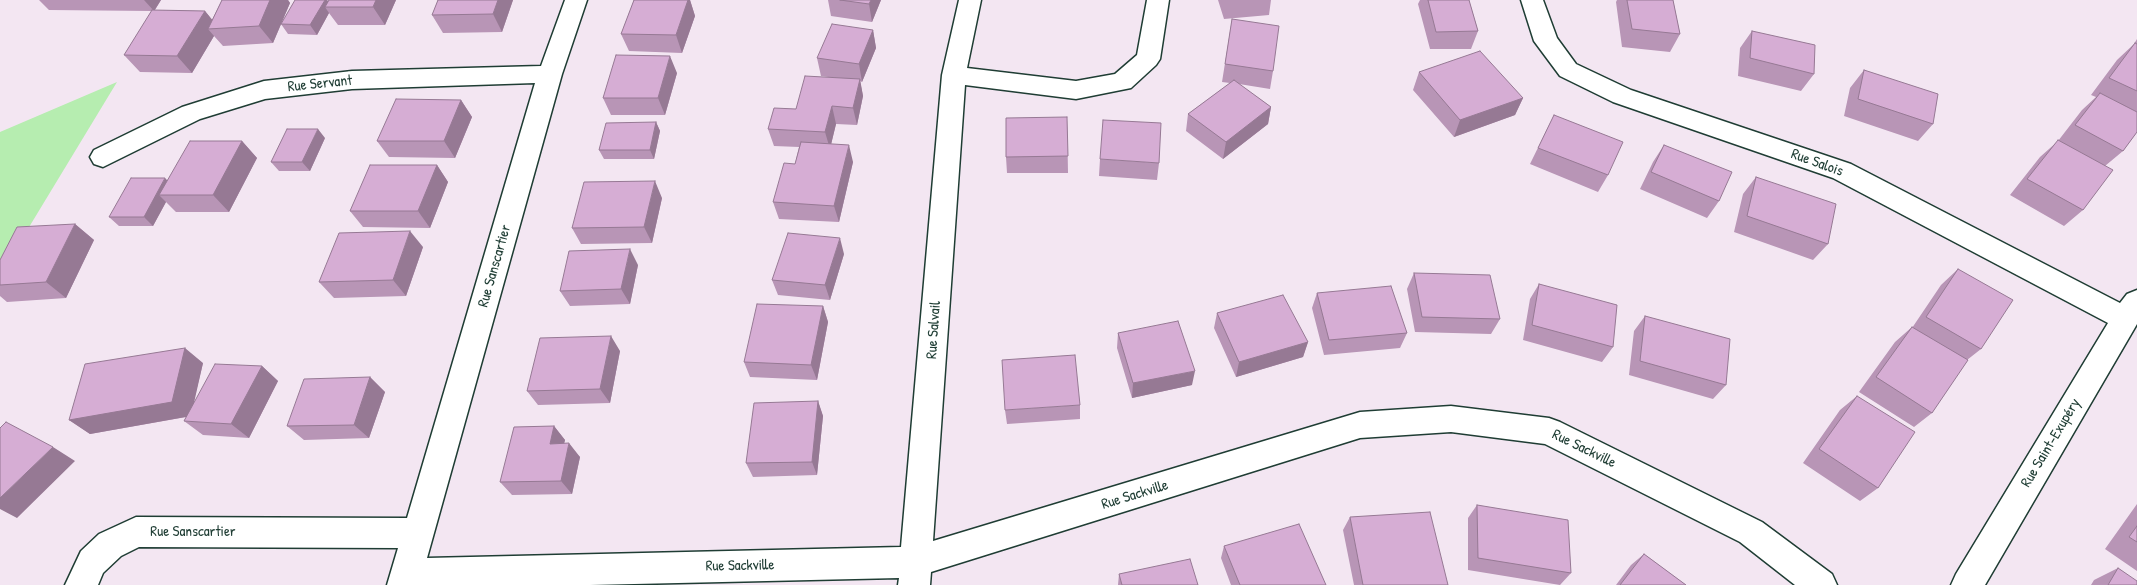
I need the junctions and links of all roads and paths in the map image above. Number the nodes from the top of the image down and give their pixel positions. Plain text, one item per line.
1 (576, 0) edge
2 (970, 0) edge
3 (1158, 0) edge
4 (1532, 0) edge
5 (550, 74) junction
6 (954, 75) junction
7 (103, 157) dead end
8 (2131, 311) edge
9 (419, 533) junction
10 (915, 574) edge
11 (404, 580) edge
12 (81, 585) edge
13 (1821, 585) edge
14 (1967, 585) edge

1 - 5 street, Rue Sanscartier
2 - 6 street, Rue Salvail
3 - 6 street
4 - 8 street, Rue Salois
5 - 7 street, Rue Servant
5 - 9 street, Rue Sanscartier
6 - 10 street, Rue Salvail
8 - 14 street, Rue Saint-Exupéry
9 - 11 street, Rue Sanscartier
9 - 12 street, Rue Sanscartier
10 - 11 street, Rue Sackville
10 - 13 street, Rue Sackville

